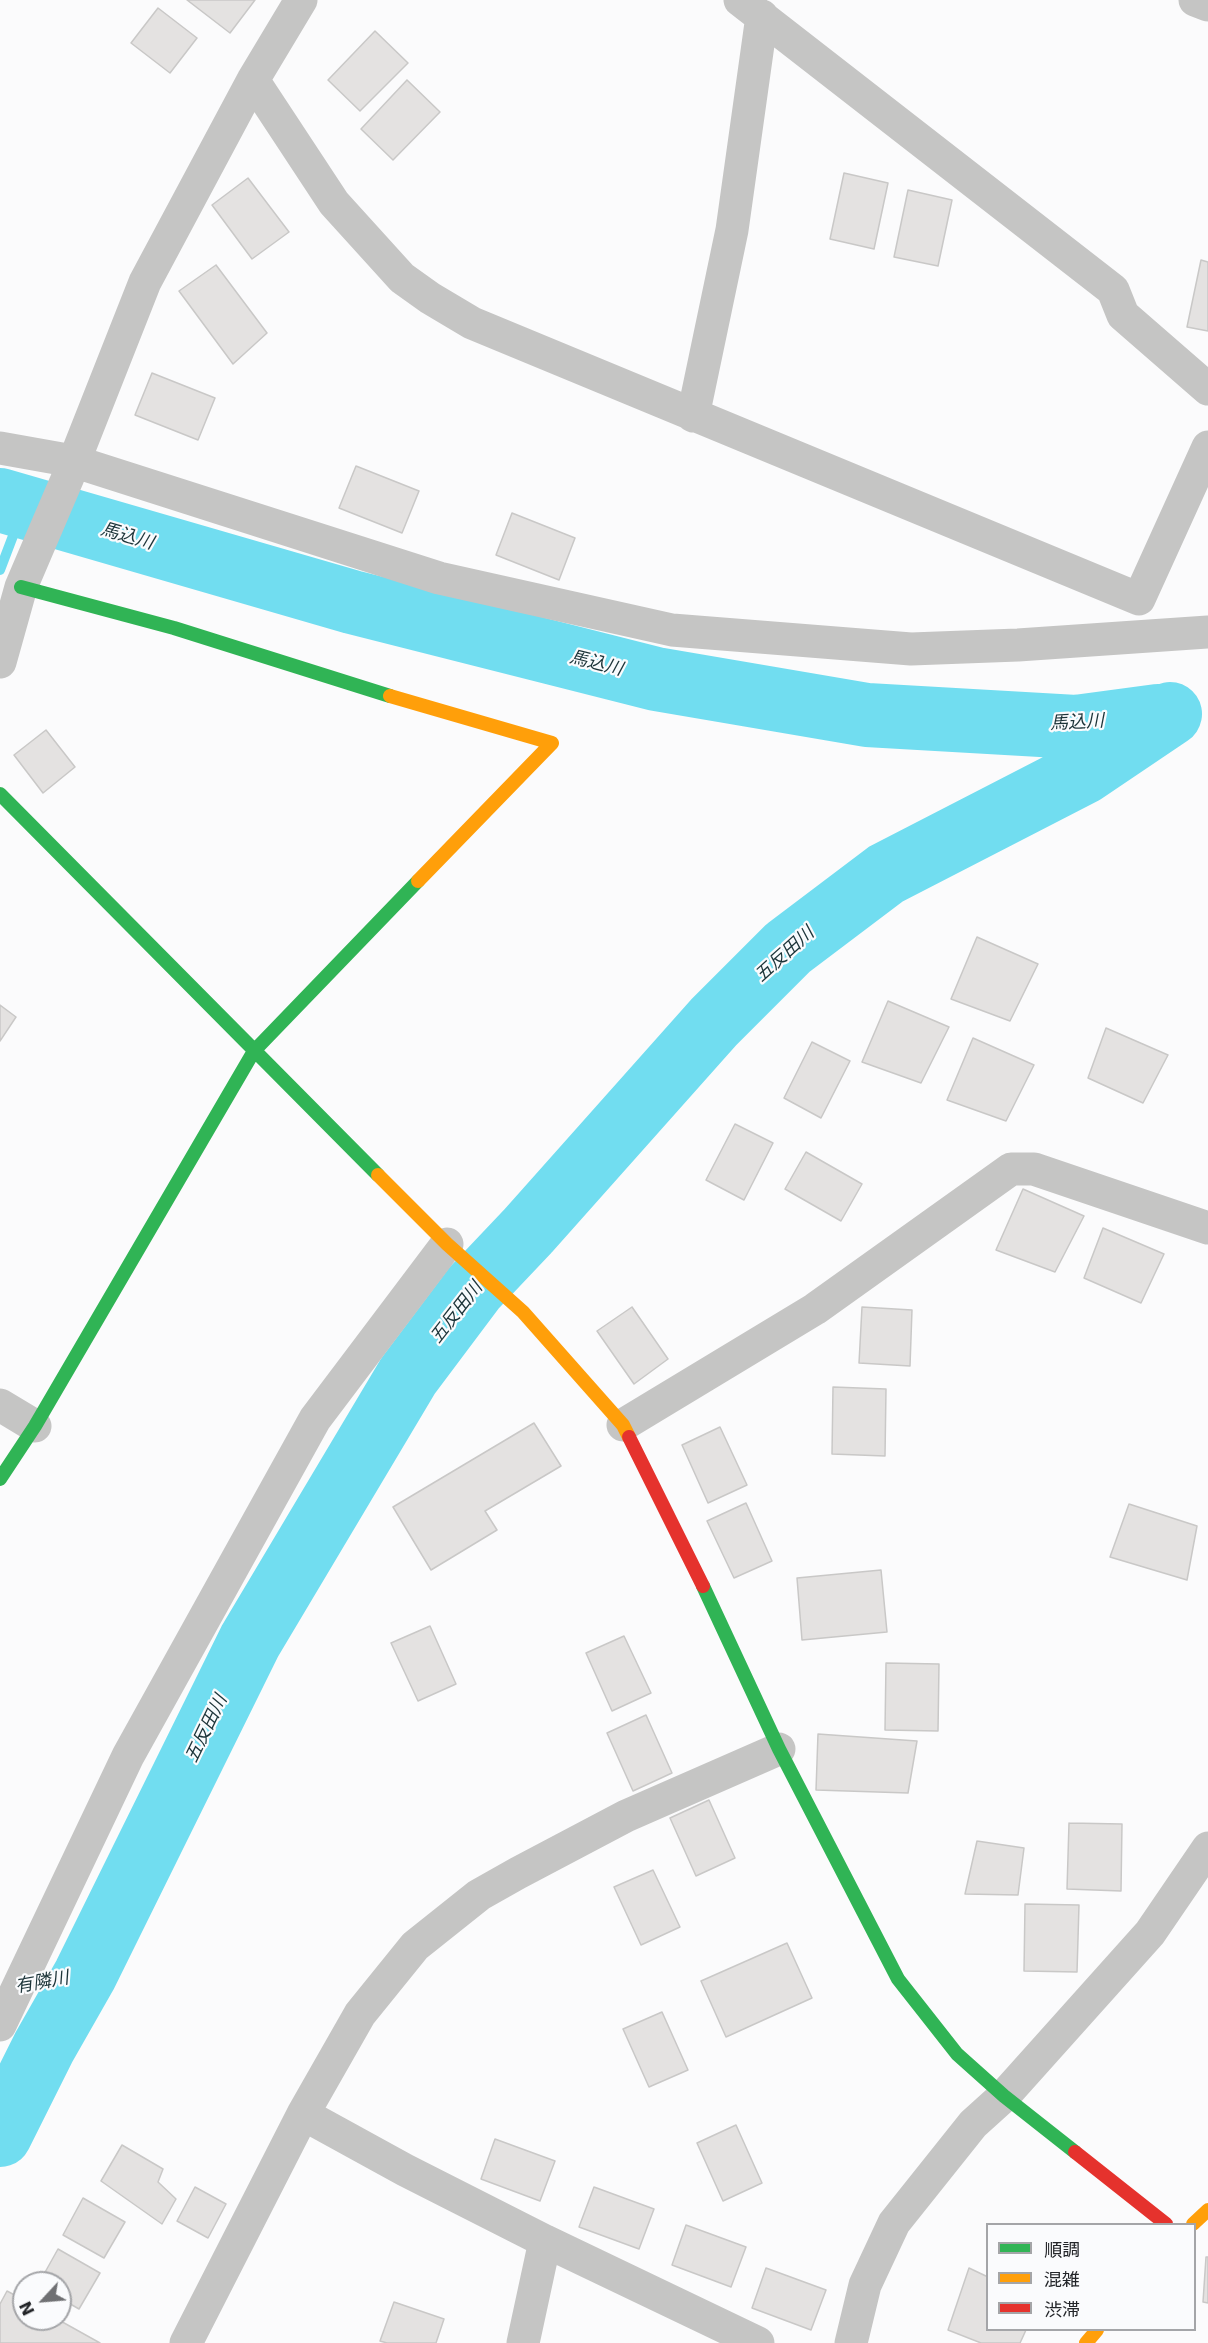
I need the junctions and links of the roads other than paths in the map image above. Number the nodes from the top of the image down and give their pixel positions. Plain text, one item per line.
1 (301, 0) edge
2 (1194, 0) edge
3 (1208, 5) edge
4 (751, 8) edge
5 (253, 80) junction
6 (1208, 389) edge
7 (693, 416) junction
8 (1208, 447) edge
9 (0, 448) edge
10 (71, 469) junction
11 (21, 587) junction
12 (1208, 632) edge
13 (0, 662) edge
14 (0, 794) edge
15 (254, 1051) junction
16 (1208, 1228) edge
17 (447, 1244) junction
18 (0, 1405) edge
19 (623, 1425) junction
20 (35, 1426) junction
21 (0, 1479) edge
22 (779, 1749) junction
23 (1208, 1848) edge
24 (4, 2017) edge
25 (1004, 2096) junction
26 (303, 2115) junction
27 (1208, 2210) edge
28 (1165, 2223) edge
29 (1194, 2223) edge
30 (545, 2241) junction
31 (1096, 2331) edge
32 (186, 2343) edge
33 (523, 2343) edge
34 (758, 2343) edge
35 (851, 2343) edge
36 (1086, 2343) edge

1 - 5 street
2 - 3 street
4 - 6 street
4 - 7 street
5 - 7 street
5 - 10 street
7 - 8 street
9 - 10 street
10 - 11 street
10 - 12 street
11 - 13 street
11 - 15 street
14 - 15 street
15 - 17 street
15 - 20 street
16 - 19 street
17 - 19 street
17 - 24 street
18 - 20 street
19 - 22 street
20 - 21 street
22 - 25 street
22 - 26 street
23 - 25 street
25 - 28 street
25 - 35 street
26 - 30 street
26 - 32 street
27 - 29 street
30 - 33 street
30 - 34 street
31 - 36 street

